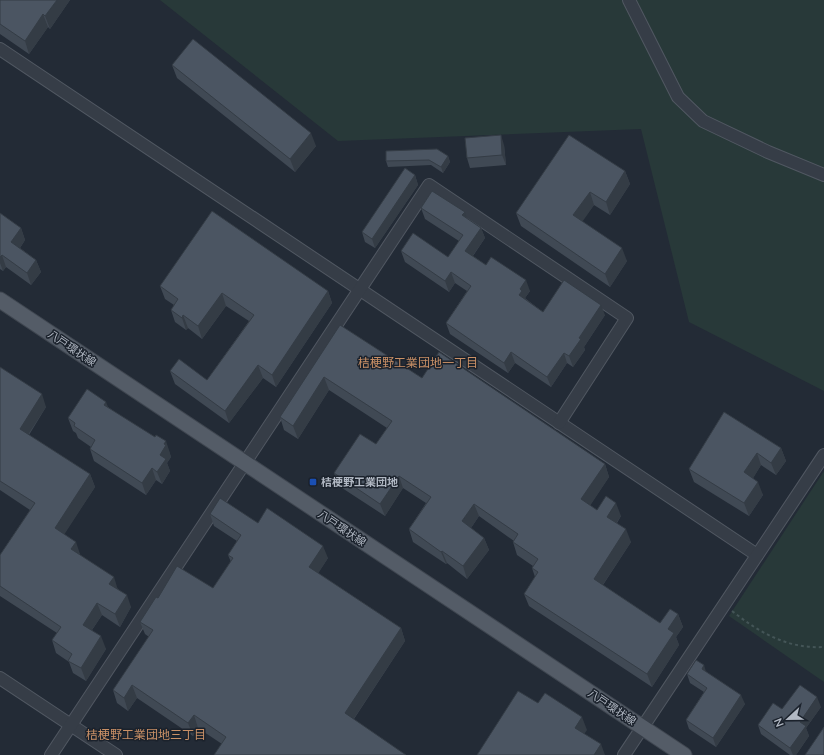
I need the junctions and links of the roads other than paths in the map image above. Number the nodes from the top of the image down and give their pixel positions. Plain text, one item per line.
1 (629, 0) edge
2 (0, 49) edge
3 (824, 175) edge
4 (359, 289) junction
5 (0, 300) edge
6 (559, 423) junction
7 (824, 455) edge
8 (245, 463) junction
9 (757, 555) junction
10 (0, 678) edge
11 (71, 725) junction
12 (642, 727) junction
13 (51, 755) edge
14 (116, 755) edge
15 (624, 755) edge
16 (684, 755) edge

1 - 3 street
2 - 4 street
4 - 6 street
4 - 6 street
4 - 8 street
5 - 8 main road, 八戸環状線
6 - 9 street
7 - 9 street
8 - 11 street
8 - 12 main road, 八戸環状線
9 - 12 street
10 - 11 street
11 - 13 street
11 - 14 street
12 - 15 street
12 - 16 main road, 八戸環状線

